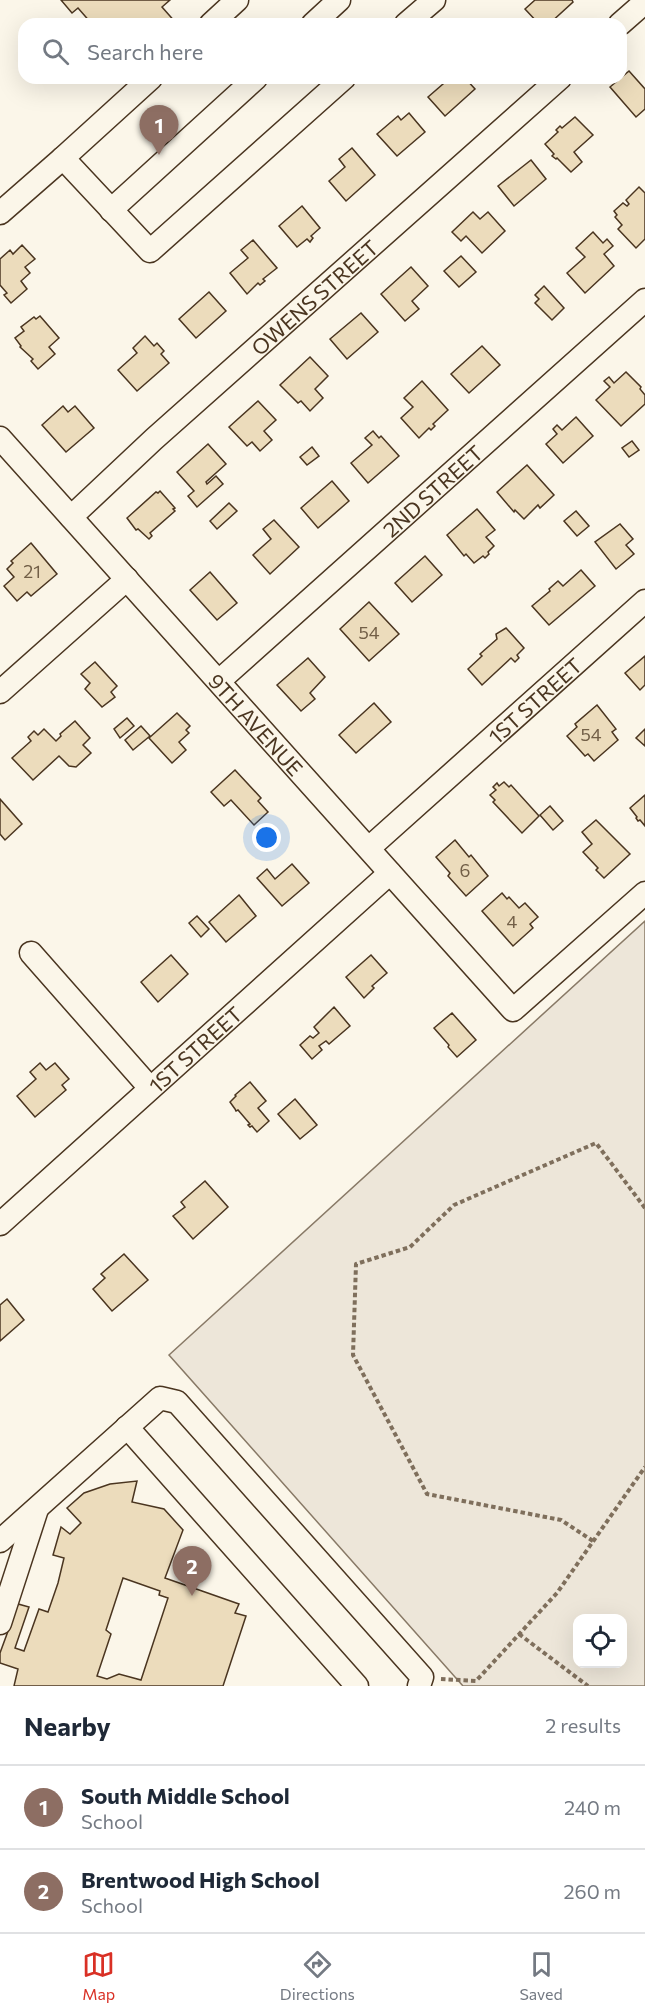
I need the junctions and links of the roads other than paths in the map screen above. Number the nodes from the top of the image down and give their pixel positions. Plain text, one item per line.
1 (237, 0) edge
2 (339, 0) edge
3 (434, 0) edge
4 (218, 18) edge
5 (320, 18) edge
6 (413, 18) edge
7 (144, 84) edge
8 (249, 84) edge
9 (337, 84) edge
10 (553, 84) edge
11 (63, 158) junction
12 (111, 210) junction
13 (0, 213) edge
14 (645, 300) edge
15 (0, 438) edge
16 (71, 517) junction
17 (127, 579) junction
18 (645, 601) edge
19 (219, 681) junction
20 (0, 692) edge
21 (369, 848) junction
22 (390, 873) junction
23 (645, 893) edge
24 (31, 953) dead end
25 (150, 1088) junction
26 (0, 1224) edge
27 (127, 1427) junction
28 (38, 1508) junction
29 (0, 1541) edge
30 (3, 1597) edge
31 (0, 1623) edge
32 (421, 1682) edge
33 (357, 1686) edge

1 - 4 street
2 - 5 street
3 - 6 street
7 - 11 street
8 - 12 street
9 - 12 street
10 - 16 street, OWENS STREET
11 - 12 street
11 - 13 street
14 - 19 street, 2ND STREET
15 - 16 street, 9TH AVENUE
16 - 17 street, 9TH AVENUE
17 - 19 street, 9TH AVENUE
17 - 20 street
18 - 21 street, 1ST STREET
19 - 21 street, 9TH AVENUE
21 - 22 street, 9TH AVENUE
22 - 23 street, 9TH AVENUE
22 - 25 street, 1ST STREET
24 - 25 street
25 - 26 street, 1ST STREET
27 - 28 street
27 - 32 street
27 - 33 street
28 - 29 street
28 - 30 street
30 - 31 street

